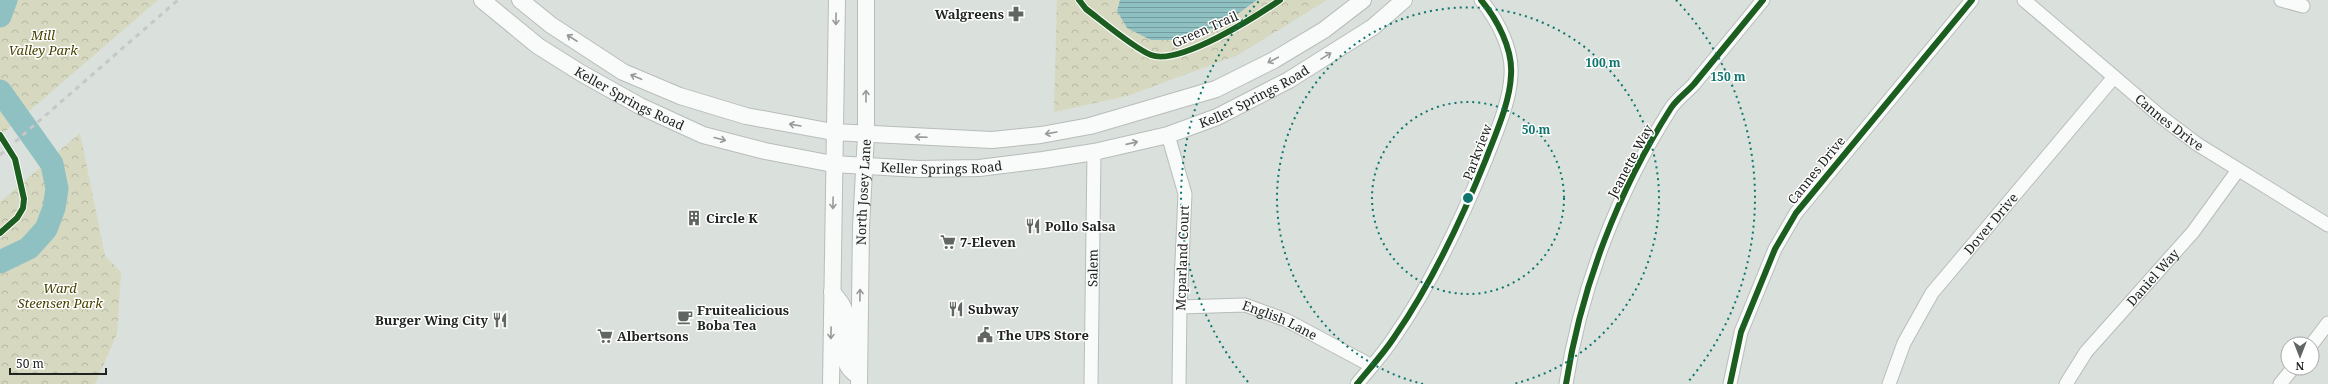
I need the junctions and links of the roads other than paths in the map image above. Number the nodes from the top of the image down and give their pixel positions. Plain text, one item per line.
1 (482, 0) edge
2 (520, 0) edge
3 (837, 0) edge
4 (866, 0) edge
5 (1363, 0) edge
6 (1404, 0) edge
7 (1482, 0) edge
8 (1763, 0) edge
9 (1972, 0) edge
10 (2024, 0) edge
11 (2281, 0) edge
12 (2303, 6) dead end
13 (2114, 77) junction
14 (1090, 126) junction
15 (833, 132) junction
16 (866, 134) junction
17 (1168, 135) junction
18 (1094, 152) junction
19 (833, 164) junction
20 (863, 165) junction
21 (2238, 170) junction
22 (2328, 225) edge
23 (832, 292) junction
24 (1180, 307) junction
25 (2328, 324) edge
26 (2318, 336) edge
27 (1372, 366) junction
28 (859, 380) edge
29 (833, 382) edge
30 (1091, 384) edge
31 (1179, 384) edge
32 (1357, 384) edge
33 (1566, 384) edge
34 (1730, 384) edge
35 (1889, 384) edge
36 (2066, 384) edge

1 -> 19 main road, Keller Springs Road
15 -> 2 main road, Keller Springs Road
3 -> 15 main road
16 -> 4 main road, North Josey Lane
5 -> 14 main road, Keller Springs Road
17 -> 6 main road, Keller Springs Road
7 - 27 street, Parkview
8 - 33 street, Jeanette Way
9 - 34 street, Cannes Drive
10 - 13 street, Cannes Drive
11 - 12 street
13 - 21 street, Cannes Drive
13 - 35 street, Dover Drive
14 -> 16 main road, Keller Springs Road
14 - 18 main road
15 - 16 main road, Keller Springs Road
15 - 19 main road
16 - 20 main road, North Josey Lane
18 -> 17 main road, Keller Springs Road
17 - 24 street, Mcparland Court
18 - 20 main road, Keller Springs Road
18 - 30 street, Salem
19 - 20 main road, Keller Springs Road
19 -> 23 main road
28 -> 20 main road, North Josey Lane
21 - 22 street, Cannes Drive
21 - 36 street, Daniel Way
23 - 28 main road
23 -> 29 main road
24 - 27 street, English Lane
24 - 31 street, Mcparland Court
25 - 26 street
27 - 32 street, Parkview

